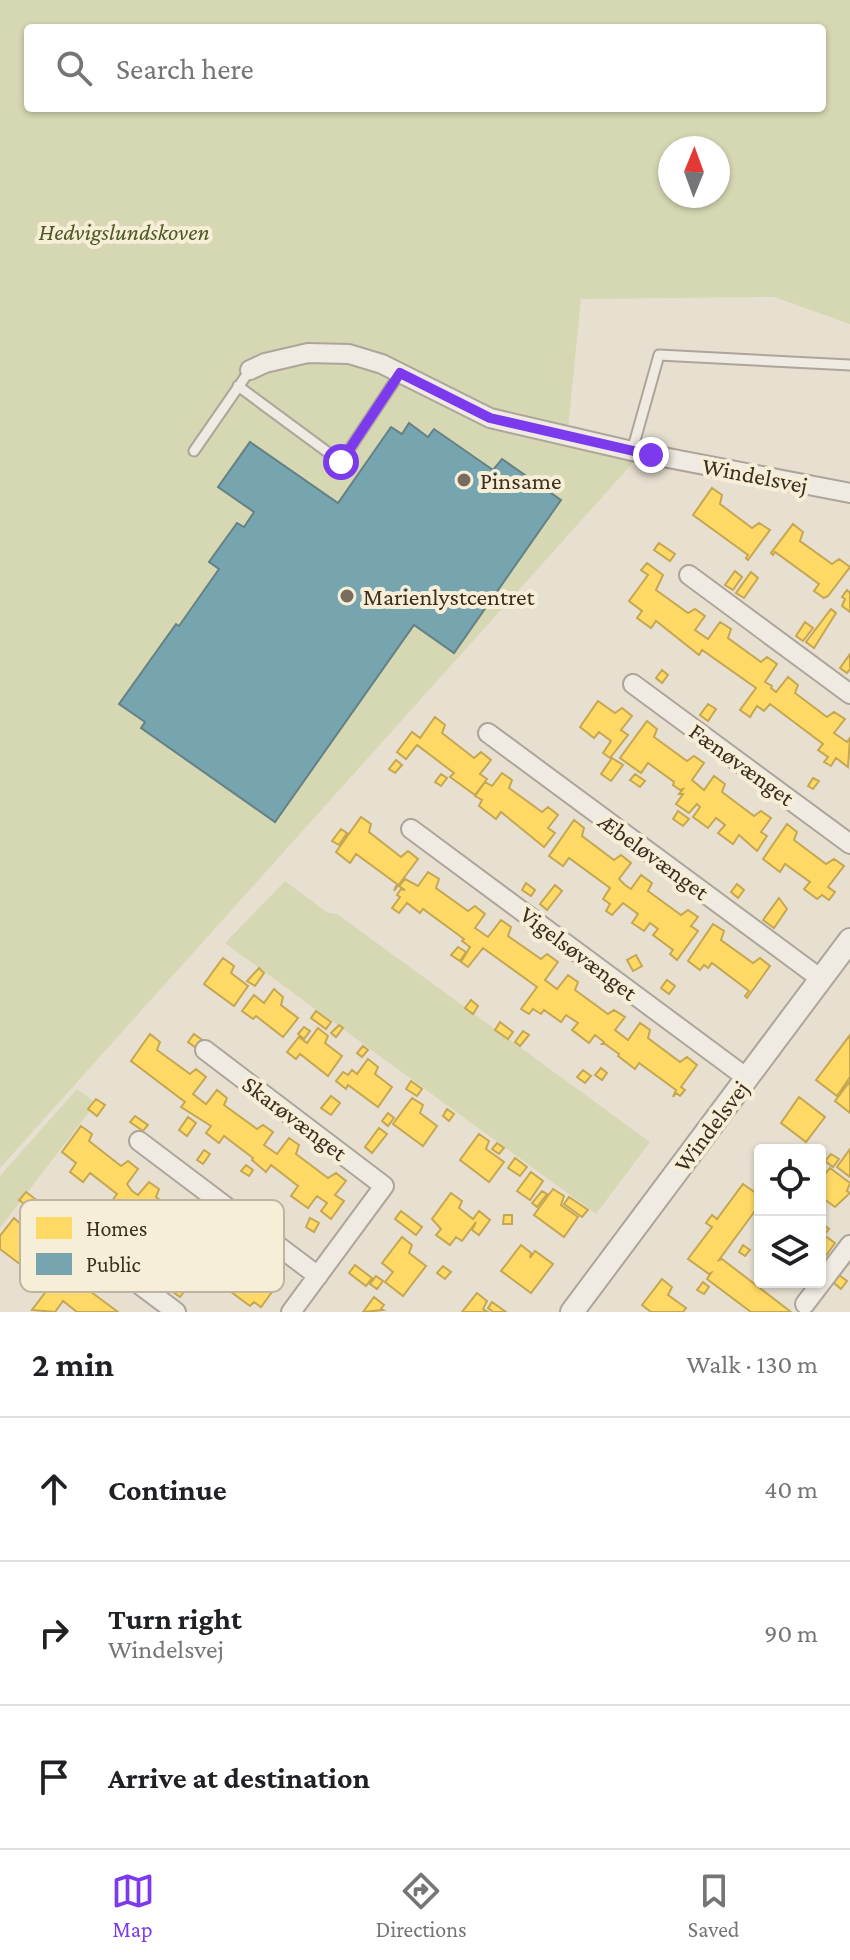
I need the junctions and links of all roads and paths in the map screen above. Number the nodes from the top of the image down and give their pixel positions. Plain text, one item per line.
1 (850, 365) edge
2 (250, 370) joint
3 (400, 373) junction
4 (238, 386) junction
5 (194, 451) dead end
6 (632, 451) junction
7 (850, 493) edge
8 (689, 575) dead end
9 (633, 684) dead end
10 (850, 694) edge
11 (488, 733) dead end
12 (411, 829) dead end
13 (850, 844) edge
14 (850, 940) edge
15 (821, 979) junction
16 (205, 1050) dead end
17 (747, 1078) junction
18 (139, 1141) dead end
19 (217, 1200) edge
20 (850, 1245) edge
21 (284, 1250) edge
22 (318, 1276) junction
23 (149, 1292) edge
24 (805, 1304) dead end
25 (176, 1312) edge
26 (291, 1312) edge
27 (572, 1312) edge

1 - 6 lane
2 - 3 street, Windelsvej
2 - 4 lane
3 - 4 lane
3 - 6 street, Windelsvej
4 - 5 lane
6 - 7 street, Windelsvej
8 - 10 street
9 - 13 street, Fænøvænget
11 - 15 street, Æbeløvænget
12 - 17 street, Vigelsøvænget
14 - 15 street, Windelsvej
15 - 17 street, Windelsvej
16 - 22 street, Skarøvænget
17 - 27 street, Windelsvej
18 - 19 street
20 - 24 street
21 - 22 street
22 - 26 street
23 - 25 street

